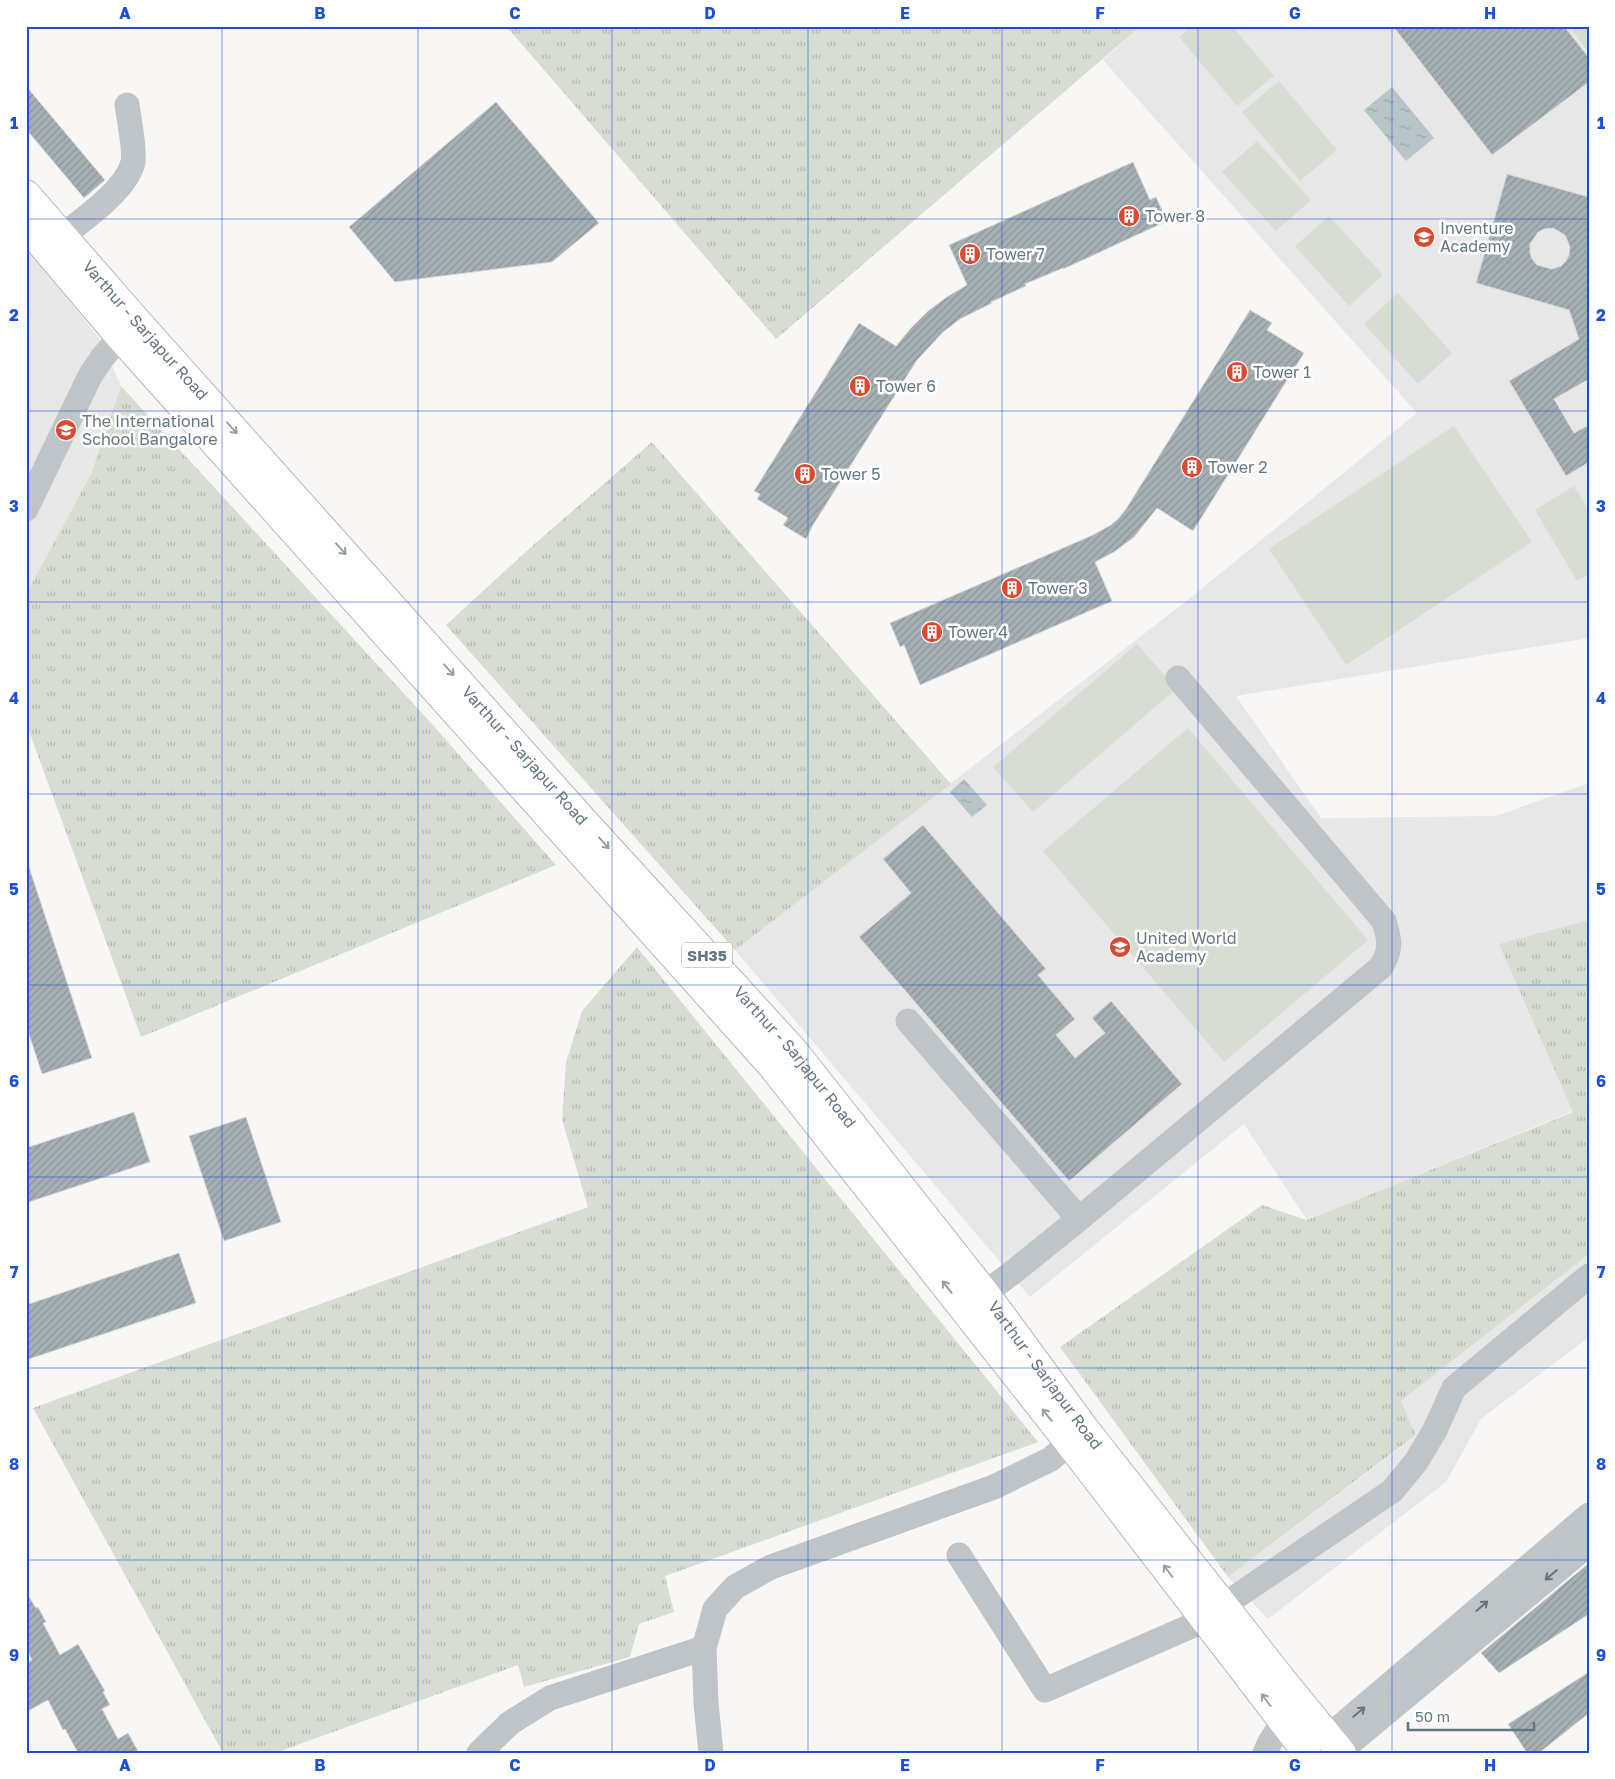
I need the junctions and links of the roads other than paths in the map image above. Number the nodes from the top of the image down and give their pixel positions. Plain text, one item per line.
1 (127, 105) dead end
2 (26, 194) edge
3 (26, 226) edge
4 (62, 236) junction
5 (120, 337) junction
6 (26, 509) edge
7 (1178, 678) dead end
8 (908, 1021) dead end
9 (1080, 1219) junction
10 (1589, 1276) edge
11 (985, 1293) junction
12 (1077, 1436) junction
13 (1589, 1515) edge
14 (1589, 1544) edge
15 (959, 1555) dead end
16 (1215, 1613) junction
17 (704, 1648) junction
18 (1404, 1685) junction
19 (1283, 1722) junction
20 (502, 1743) edge
21 (1327, 1750) edge
22 (479, 1753) edge
23 (710, 1753) edge
24 (1265, 1753) edge

1 - 4 street
2 - 4 main road, Varthur - Sarjapur Road / SH35
3 - 5 main road, Varthur - Sarjapur Road / SH35
4 -> 11 main road, Varthur - Sarjapur Road / SH35
5 - 6 street
12 -> 5 main road, Varthur - Sarjapur Road / SH35
7 - 9 street
8 - 9 street
9 - 11 street
10 - 16 street
11 - 12 main road, Varthur - Sarjapur Road / SH35
12 - 16 main road, Varthur - Sarjapur Road / SH35
12 - 17 street
18 -> 13 street
14 -> 18 street
15 - 16 street
19 -> 16 main road, Varthur - Sarjapur Road / SH35
16 - 21 main road, Varthur - Sarjapur Road / SH35
17 - 20 street
17 - 23 street
18 - 21 street
19 - 21 main road, Varthur - Sarjapur Road / SH35
19 - 24 street
20 - 22 street

